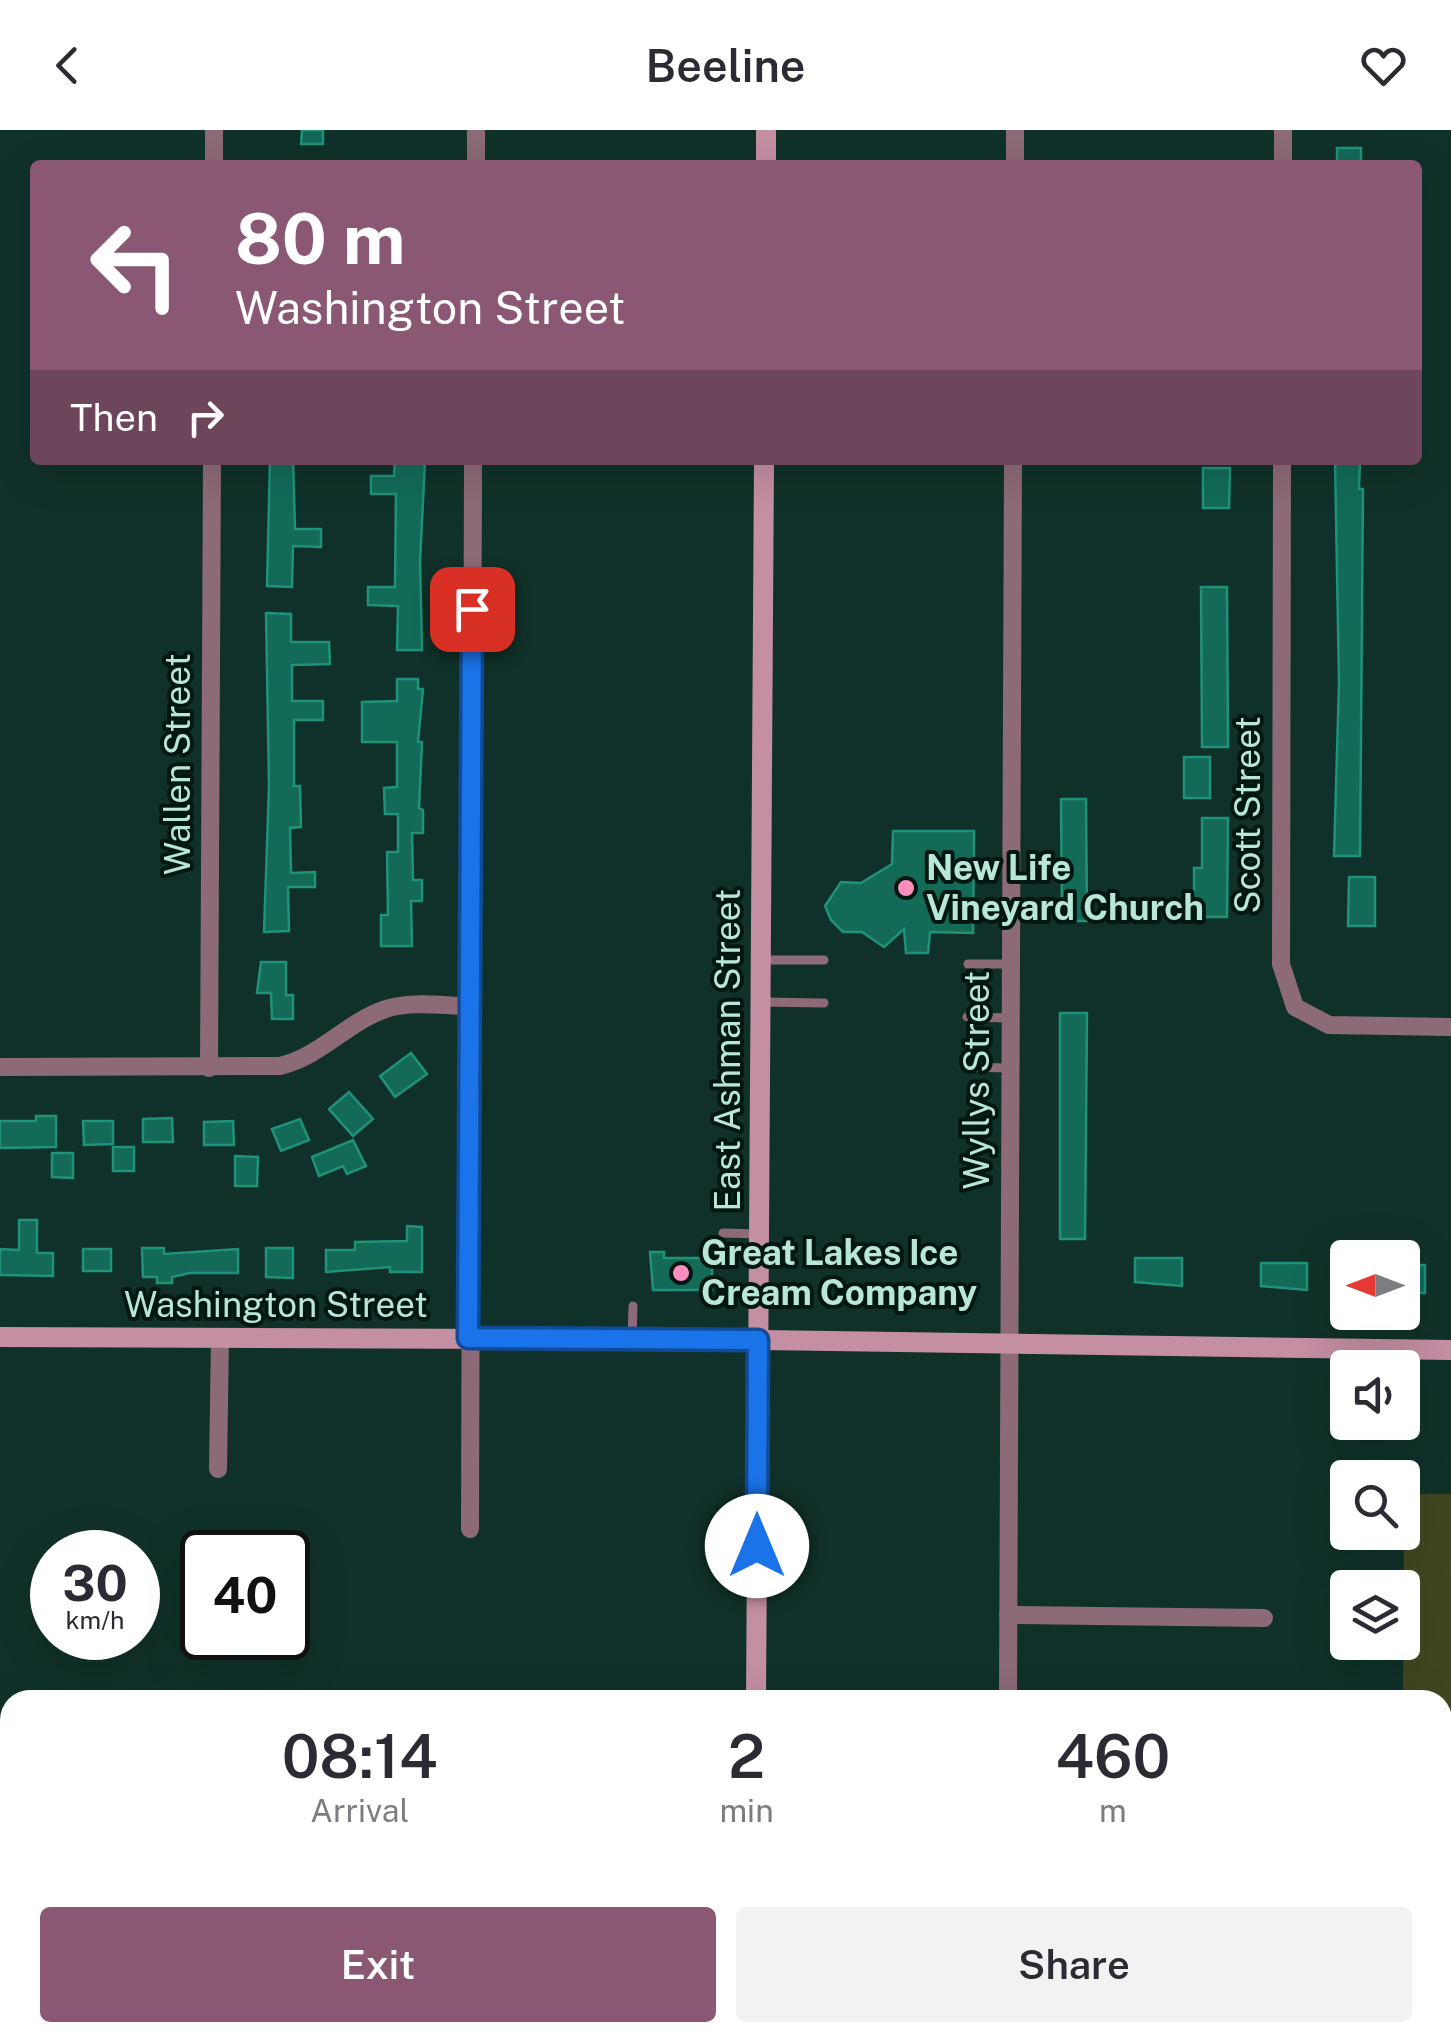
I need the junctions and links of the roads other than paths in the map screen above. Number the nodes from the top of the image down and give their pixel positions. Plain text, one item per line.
1 (214, 130) edge
2 (476, 130) edge
3 (766, 130) edge
4 (1015, 130) edge
5 (1283, 130) edge
6 (214, 160) edge
7 (476, 160) edge
8 (766, 160) edge
9 (1015, 160) edge
10 (1283, 160) edge
11 (212, 465) edge
12 (474, 465) edge
13 (764, 465) edge
14 (1013, 465) edge
15 (1282, 465) edge
16 (761, 960) junction
17 (824, 960) dead end
18 (968, 964) dead end
19 (1010, 964) junction
20 (761, 1002) junction
21 (824, 1003) dead end
22 (470, 1006) junction
23 (967, 1016) dead end
24 (1009, 1018) junction
25 (1451, 1026) edge
26 (0, 1067) edge
27 (209, 1068) junction
28 (966, 1068) dead end
29 (1009, 1068) junction
30 (724, 1234) dead end
31 (759, 1234) junction
32 (633, 1306) dead end
33 (0, 1336) edge
34 (220, 1337) junction
35 (468, 1338) junction
36 (632, 1339) junction
37 (758, 1340) junction
38 (1009, 1344) junction
39 (1451, 1350) edge
40 (218, 1469) dead end
41 (470, 1529) dead end
42 (1008, 1615) junction
43 (1264, 1618) dead end
44 (756, 1690) edge
45 (1008, 1690) edge

1 - 6 street
2 - 7 street
3 - 8 street
4 - 9 street
5 - 10 street
11 - 27 street, Wallen Street
12 - 22 street
13 - 16 street, East Ashman Street
14 - 19 street, Wyllys Street
15 - 25 street, Scott Street
16 - 17 lane
16 - 20 street, East Ashman Street
18 - 19 lane
19 - 24 street, Wyllys Street
20 - 21 lane
20 - 31 street, East Ashman Street
22 - 27 street
22 - 35 street
23 - 24 lane
24 - 29 street, Wyllys Street
26 - 27 street
28 - 29 lane
29 - 38 street, Wyllys Street
30 - 31 lane
31 - 37 street, East Ashman Street
32 - 36 lane
33 - 34 street, Washington Street
34 - 35 street, Washington Street
34 - 40 street
35 - 36 street, Washington Street
35 - 41 street
36 - 37 street, Washington Street
37 - 38 street, Washington Street
37 - 44 street, East Ashman Street
38 - 39 street, Washington Street
38 - 42 street, Wyllys Street
42 - 43 street
42 - 45 street, Wyllys Street

